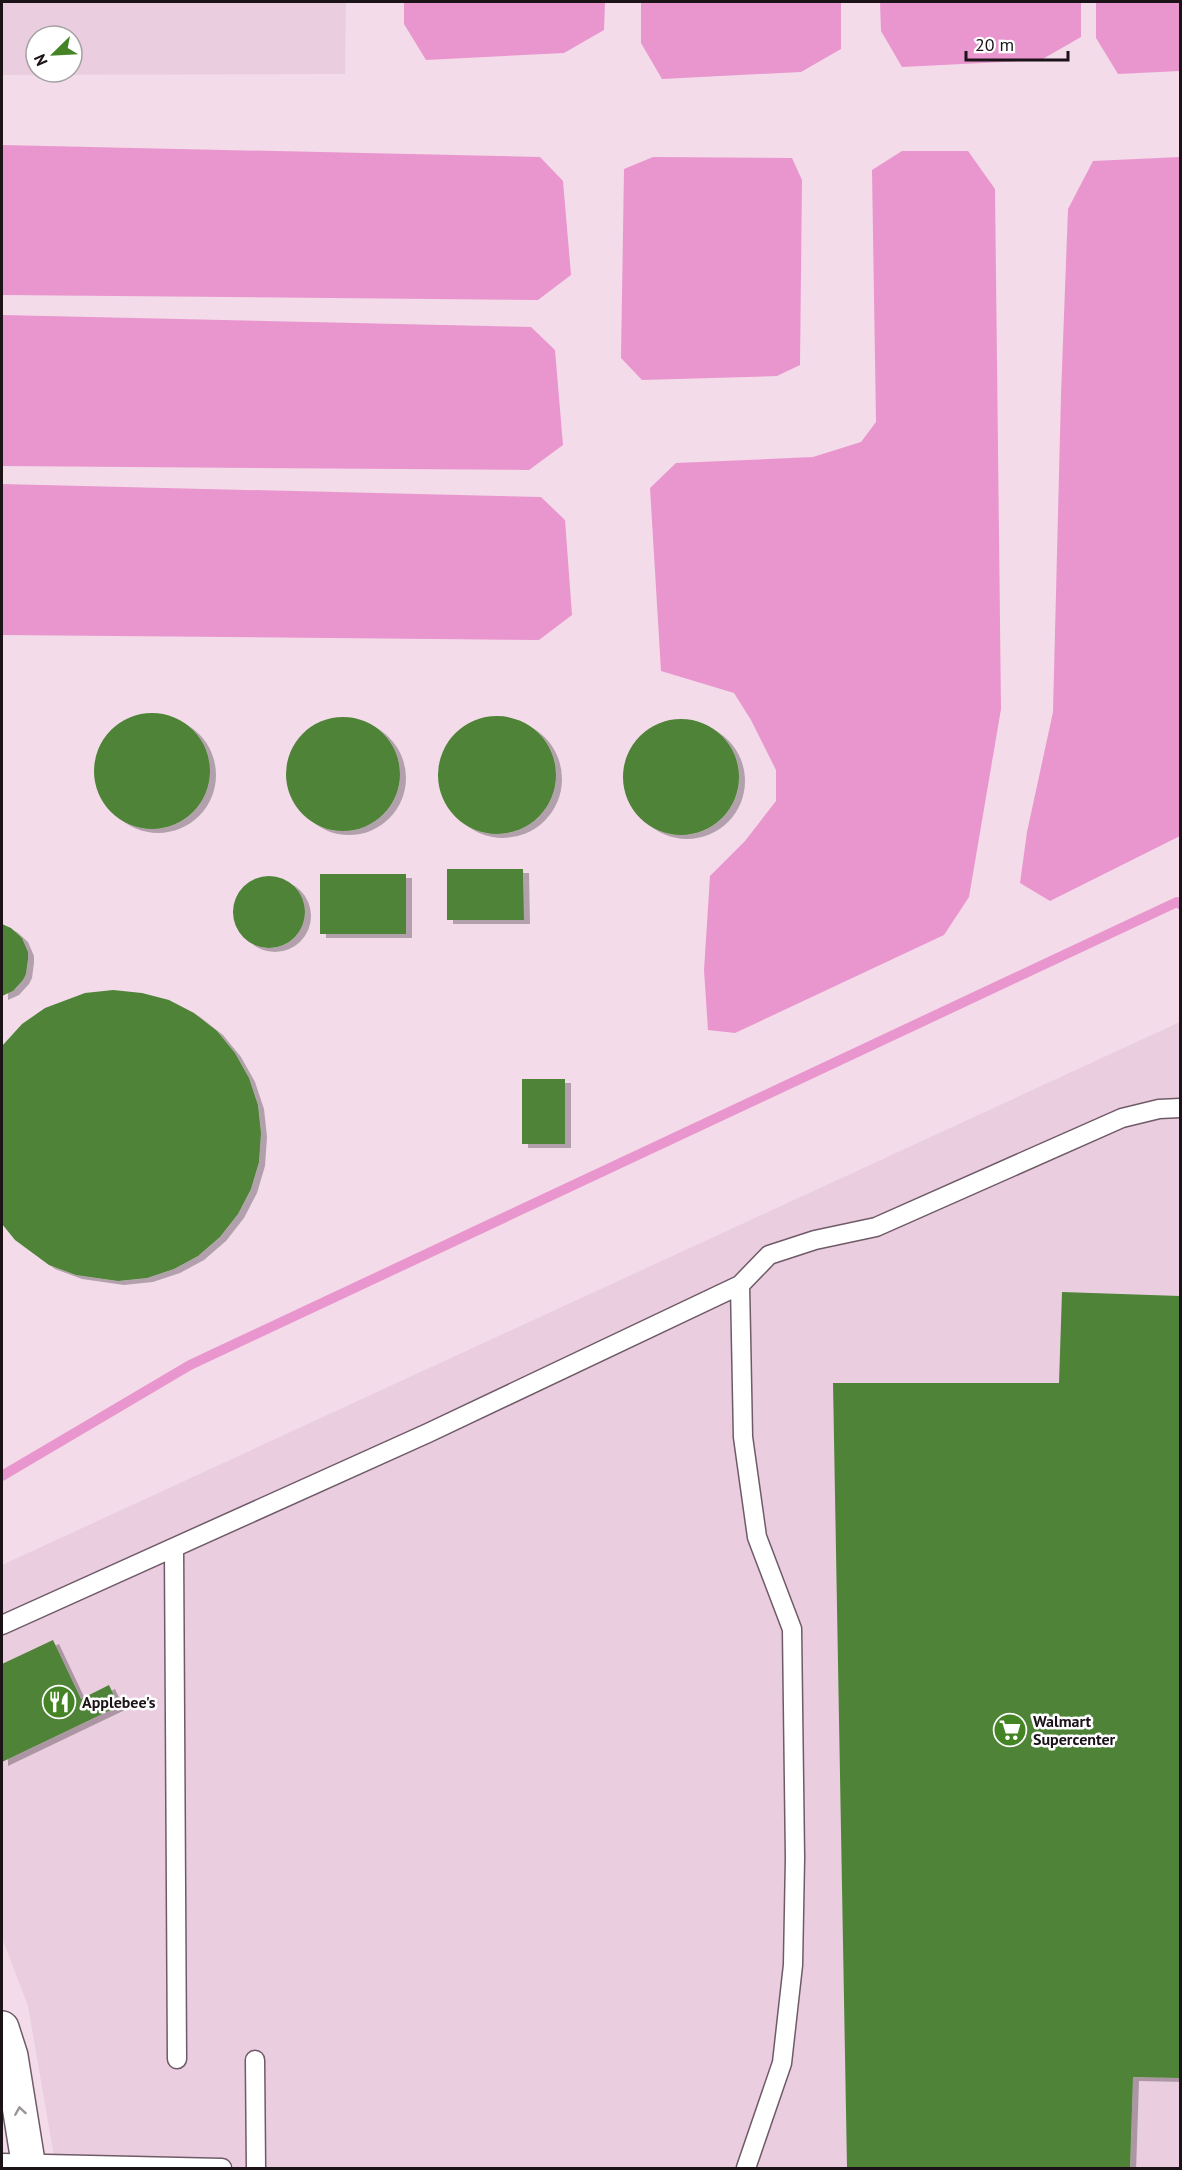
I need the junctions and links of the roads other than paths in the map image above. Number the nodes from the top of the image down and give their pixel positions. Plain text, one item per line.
1 (1180, 1108) edge
2 (740, 1285) junction
3 (174, 1548) junction
4 (2, 1625) edge
5 (2, 2028) edge
6 (177, 2059) dead end
7 (255, 2060) dead end
8 (20, 2165) edge
9 (222, 2169) edge
10 (256, 2169) edge
11 (746, 2169) edge

1 - 2 lane
2 - 3 lane
2 - 11 lane
3 - 4 lane
3 - 6 lane
8 -> 5 street
7 - 10 lane
8 - 9 lane

